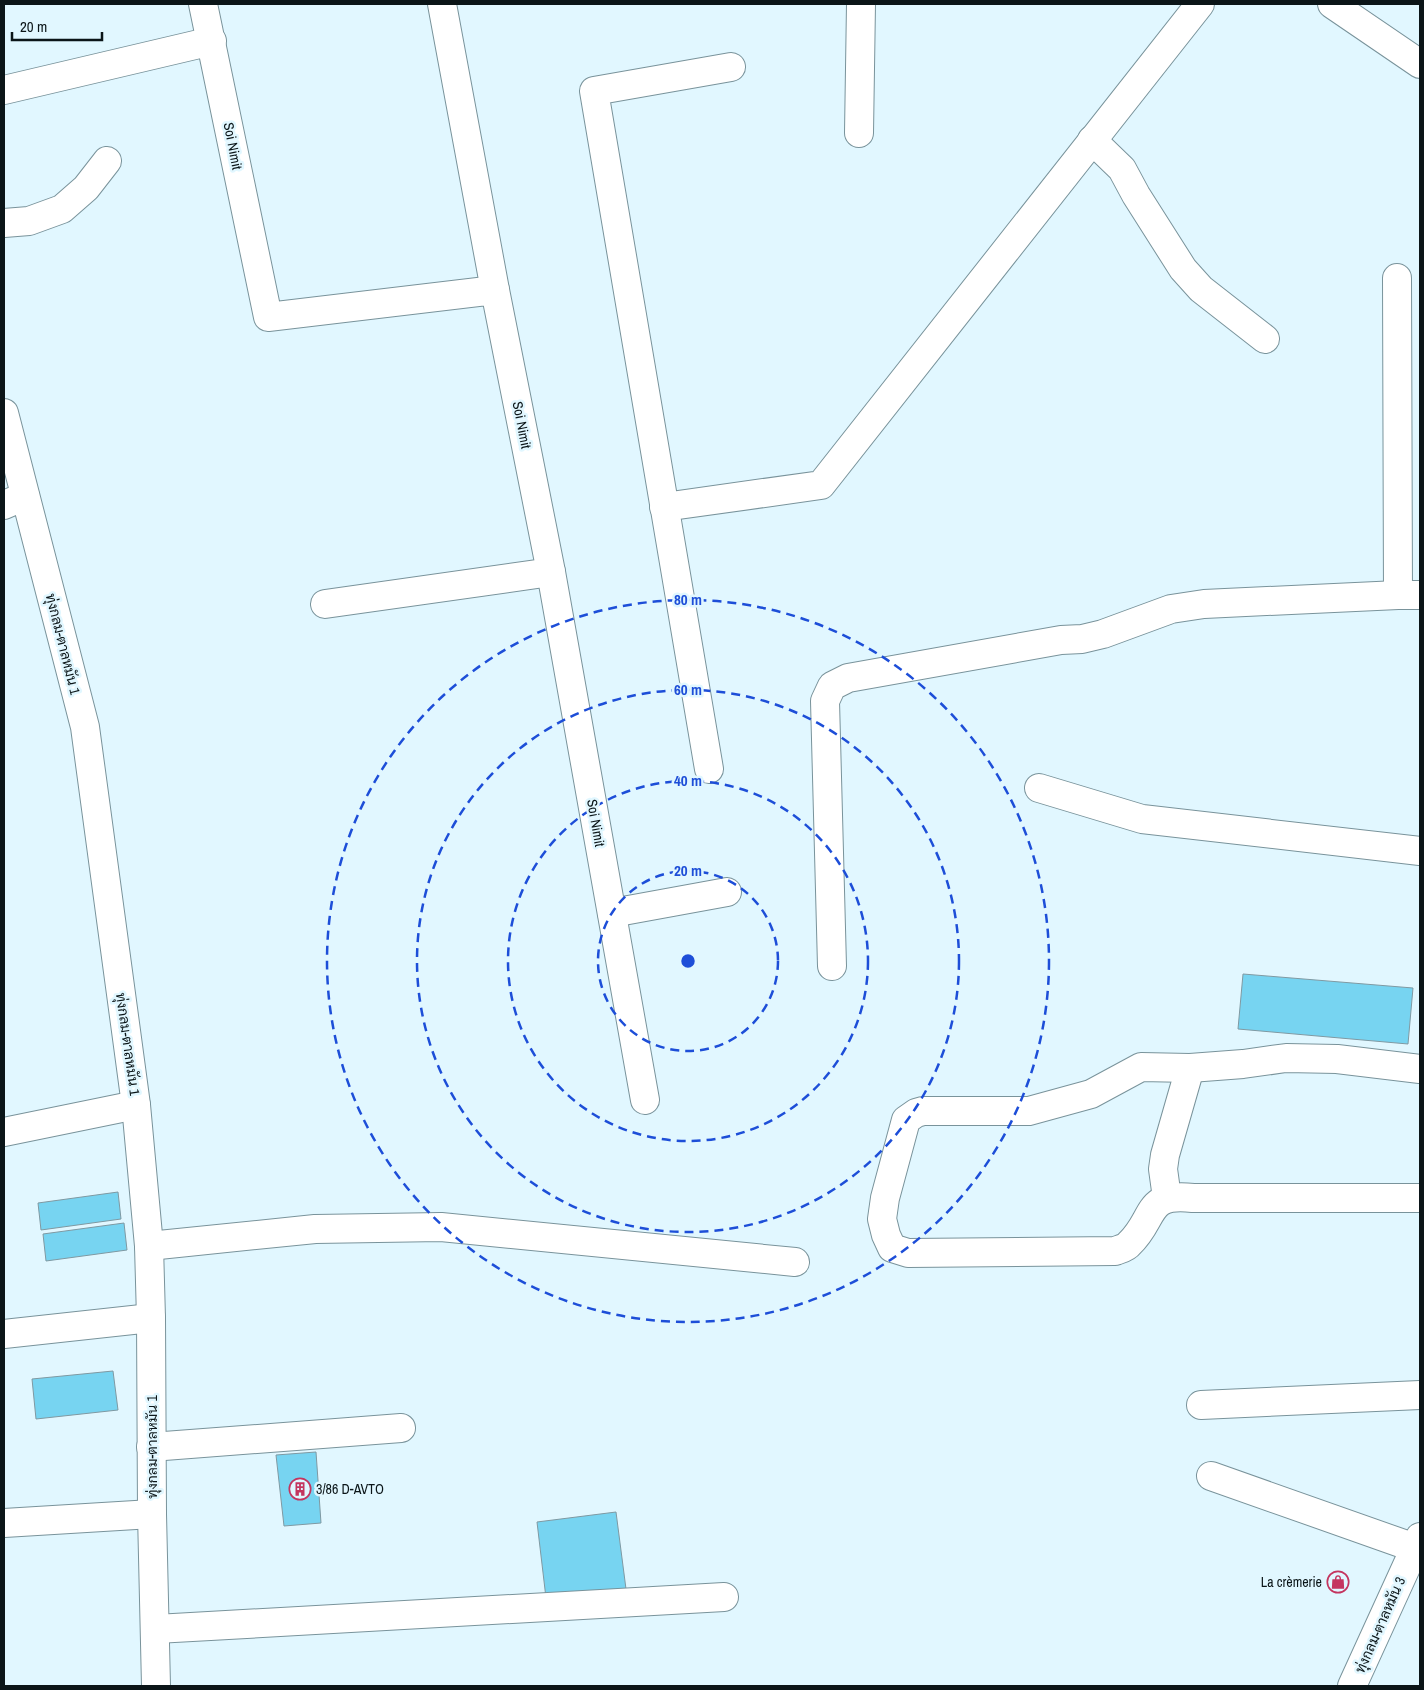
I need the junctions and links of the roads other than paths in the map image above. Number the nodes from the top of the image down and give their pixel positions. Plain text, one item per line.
1 (203, 4) edge
2 (442, 4) edge
3 (861, 4) edge
4 (1200, 4) edge
5 (1332, 4) edge
6 (212, 40) junction
7 (1420, 64) edge
8 (731, 67) dead end
9 (4, 90) edge
10 (859, 133) dead end
11 (1092, 140) junction
12 (106, 161) dead end
13 (4, 224) edge
14 (1397, 278) dead end
15 (495, 290) junction
16 (1265, 340) dead end
17 (4, 413) edge
18 (15, 501) edge
19 (664, 507) junction
20 (551, 572) junction
21 (1409, 595) edge
22 (325, 604) dead end
23 (709, 769) dead end
24 (1039, 788) dead end
25 (1420, 851) edge
26 (727, 892) dead end
27 (612, 913) junction
28 (832, 966) dead end
29 (1190, 1068) junction
30 (1420, 1068) edge
31 (645, 1100) dead end
32 (136, 1105) junction
33 (4, 1132) edge
34 (1167, 1198) junction
35 (1420, 1198) edge
36 (148, 1246) junction
37 (795, 1262) dead end
38 (151, 1318) junction
39 (4, 1334) edge
40 (1420, 1395) edge
41 (1201, 1405) dead end
42 (401, 1428) dead end
43 (151, 1447) junction
44 (1211, 1476) dead end
45 (152, 1514) junction
46 (4, 1523) edge
47 (1417, 1543) edge
48 (724, 1597) dead end
49 (156, 1629) junction
50 (156, 1686) edge
51 (1352, 1686) edge

1 - 6 street, Soi Nimit
2 - 15 street
3 - 10 street
4 - 11 street
5 - 7 street
6 - 9 street
6 - 15 street, Soi Nimit
8 - 19 street
11 - 16 street
11 - 19 street
12 - 13 street
14 - 21 street
15 - 20 street, Soi Nimit
17 - 18 street, ทุ่งกลม-ตาลหมัน 1
18 - 32 street, ทุ่งกลม-ตาลหมัน 1
19 - 23 street
20 - 22 street
20 - 27 street, Soi Nimit
21 - 28 street
24 - 25 street
26 - 27 street
27 - 31 street, Soi Nimit
29 - 30 street
29 - 34 street
29 - 34 street
32 - 33 street
32 - 36 street, ทุ่งกลม-ตาลหมัน 1
34 - 35 street
36 - 37 street
36 - 38 street, ทุ่งกลม-ตาลหมัน 1
38 - 39 street
38 - 43 street, ทุ่งกลม-ตาลหมัน 1
40 - 41 street
42 - 43 street
43 - 45 street, ทุ่งกลม-ตาลหมัน 1
44 - 47 street
45 - 46 street
45 - 49 street, ทุ่งกลม-ตาลหมัน 1
47 - 51 street, ทุ่งกลม-ตาลหมัน 3
48 - 49 street
49 - 50 street, ทุ่งกลม-ตาลหมัน 1

